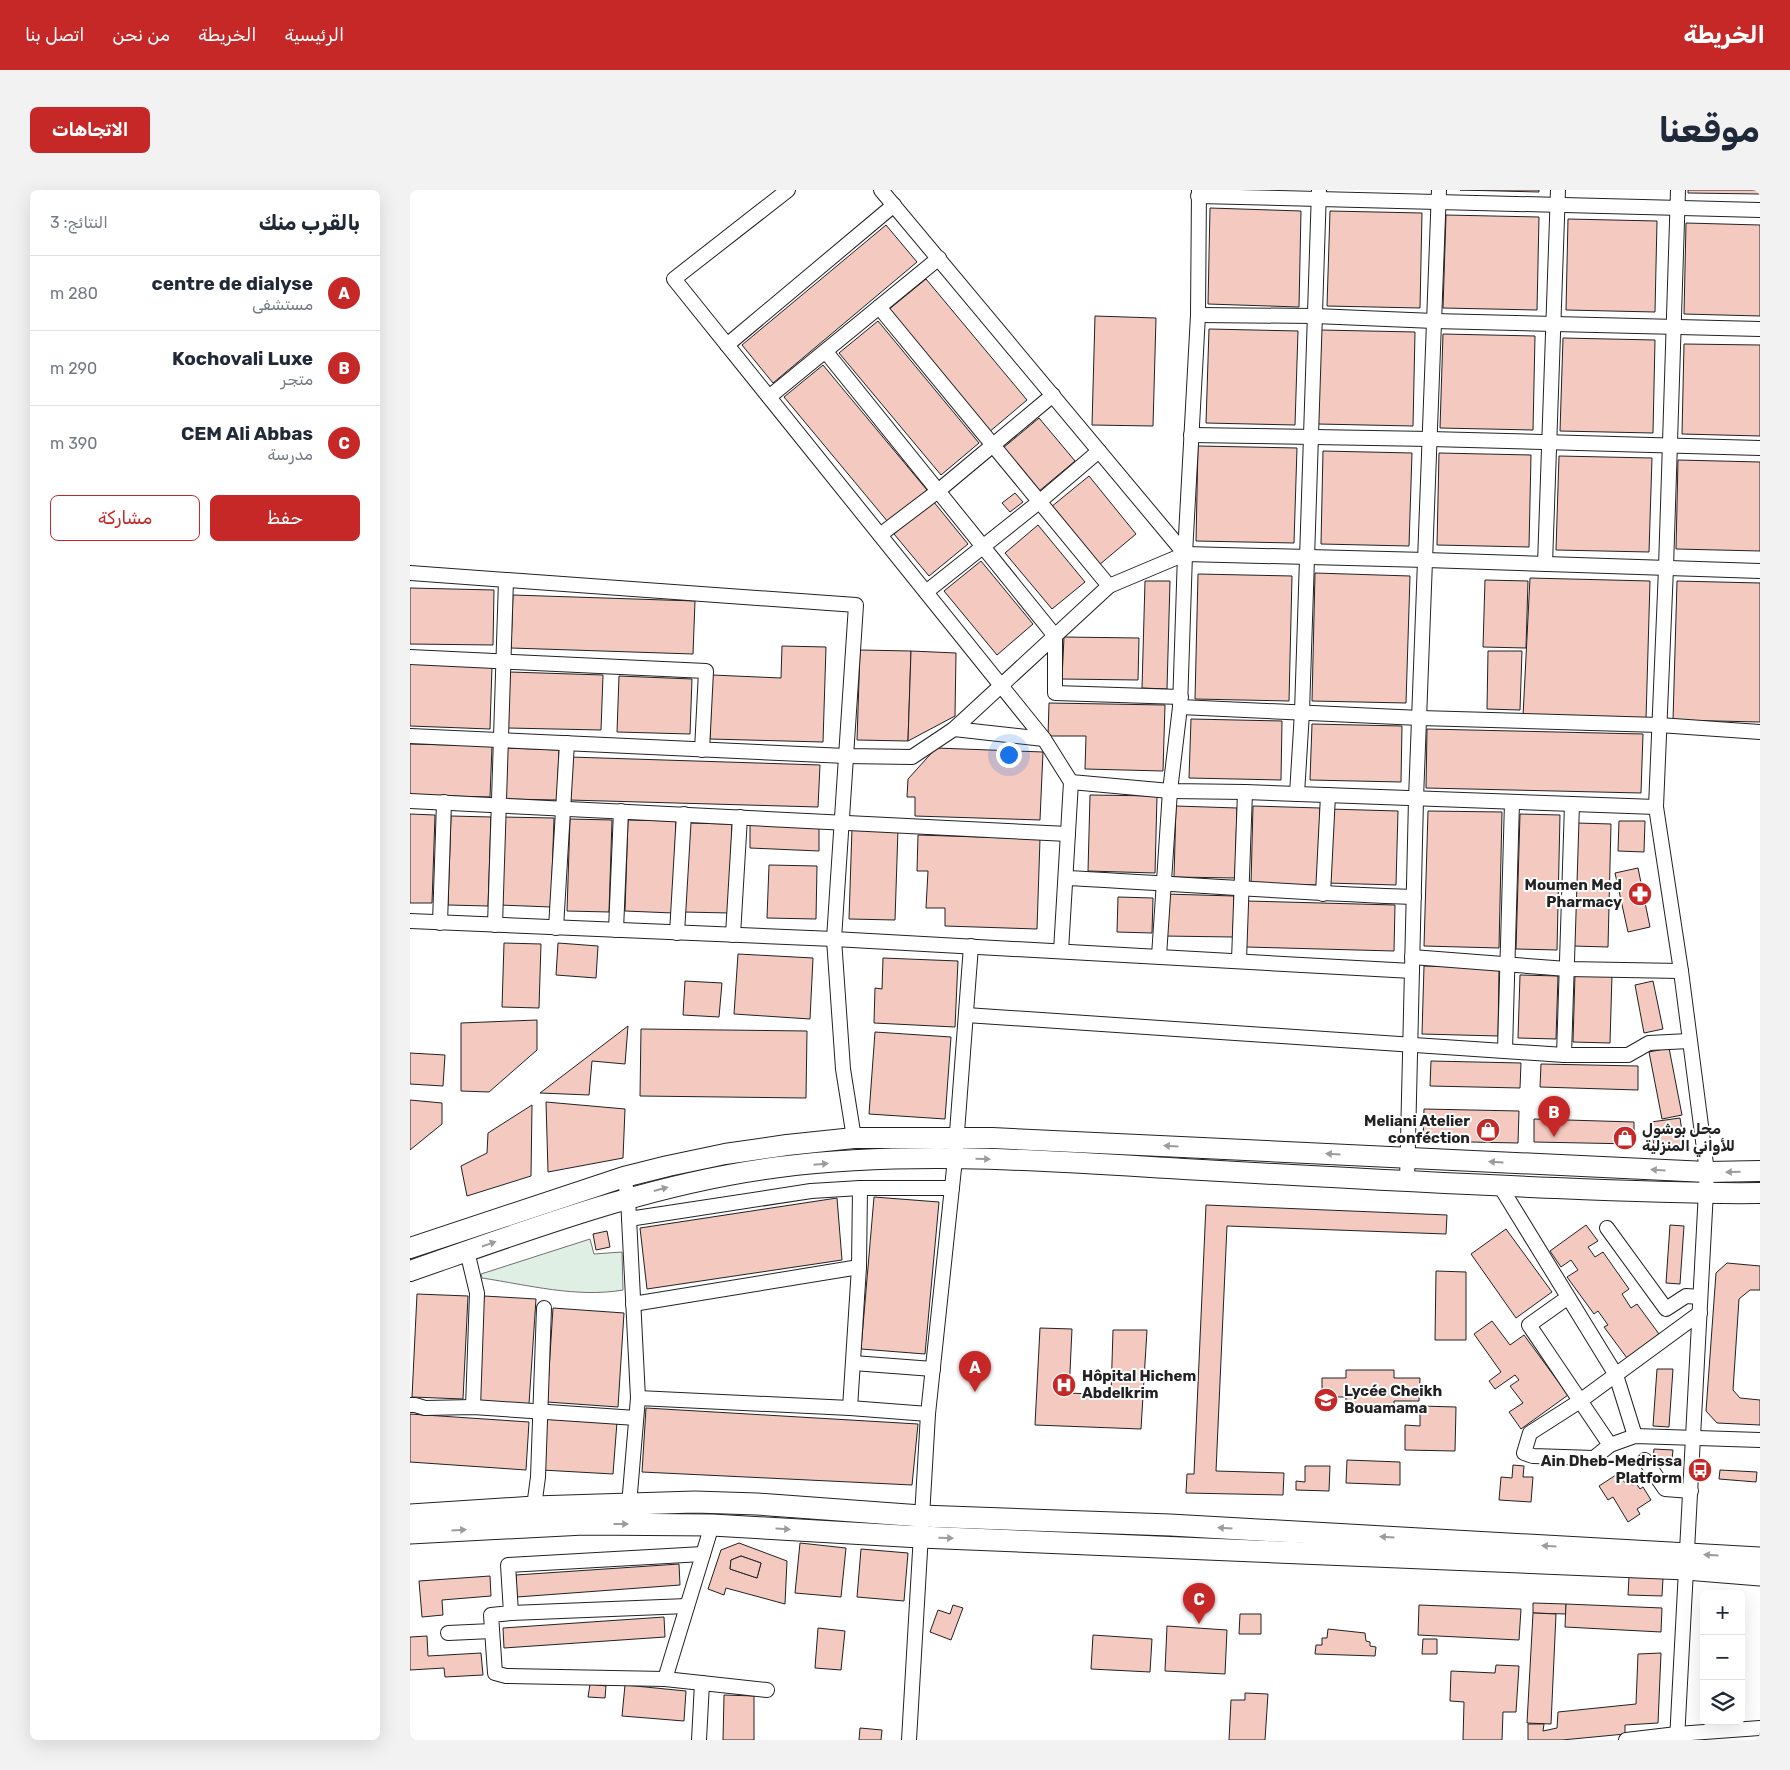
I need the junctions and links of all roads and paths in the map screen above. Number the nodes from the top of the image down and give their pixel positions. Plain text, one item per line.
1 (788, 190) edge
2 (881, 190) edge
3 (1678, 190) edge
4 (1199, 193) edge
5 (1319, 194) edge
6 (1439, 195) edge
7 (1558, 197) edge
8 (894, 205) junction
9 (1678, 207) junction
10 (1760, 210) edge
11 (939, 258) junction
12 (880, 307) junction
13 (1198, 315) junction
14 (1315, 316) junction
15 (1434, 321) junction
16 (1554, 324) junction
17 (1674, 327) junction
18 (1760, 329) edge
19 (727, 345) junction
20 (826, 352) junction
21 (1053, 395) junction
22 (769, 397) junction
23 (1191, 434) junction
24 (1311, 437) junction
25 (1430, 439) junction
26 (1549, 442) junction
27 (993, 446) junction
28 (1670, 446) junction
29 (1760, 448) edge
30 (1099, 451) junction
31 (938, 491) junction
32 (1039, 502) junction
33 (880, 535) junction
34 (983, 546) junction
35 (1184, 554) junction
36 (1307, 557) junction
37 (1426, 560) junction
38 (1545, 564) junction
39 (1666, 568) junction
40 (1760, 572) edge
41 (410, 573) edge
42 (506, 580) junction
43 (1109, 586) junction
44 (926, 592) junction
45 (1055, 636) junction
46 (410, 657) edge
47 (504, 661) junction
48 (1001, 686) junction
49 (1180, 702) junction
50 (1302, 712) junction
51 (1420, 718) junction
52 (1659, 726) junction
53 (954, 729) junction
54 (1760, 732) edge
55 (410, 736) edge
56 (502, 740) junction
57 (1044, 740) junction
58 (567, 743) junction
59 (702, 750) junction
60 (846, 756) junction
61 (1071, 782) junction
62 (1170, 791) junction
63 (1245, 792) junction
64 (1297, 794) junction
65 (1328, 795) junction
66 (1416, 799) junction
67 (410, 801) edge
68 (444, 802) junction
69 (1512, 802) junction
70 (1572, 804) junction
71 (500, 805) junction
72 (1656, 807) junction
73 (564, 808) junction
74 (621, 811) junction
75 (684, 814) junction
76 (740, 817) junction
77 (842, 822) junction
78 (1068, 834) junction
79 (1066, 878) junction
80 (1163, 883) junction
81 (1242, 889) junction
82 (1323, 894) junction
83 (1414, 897) junction
84 (410, 921) edge
85 (440, 923) junction
86 (495, 925) junction
87 (556, 928) junction
88 (616, 930) junction
89 (677, 933) junction
90 (733, 935) junction
91 (834, 939) junction
92 (971, 946) junction
93 (1061, 951) junction
94 (1159, 956) junction
95 (1239, 960) junction
96 (1412, 964) junction
97 (1507, 964) junction
98 (1567, 969) junction
99 (1680, 971) junction
100 (966, 1015) junction
101 (1689, 1041) junction
102 (1410, 1044) junction
103 (1506, 1050) junction
104 (1564, 1055) junction
105 (957, 1137) junction
106 (854, 1138) junction
107 (1407, 1158) junction
108 (955, 1159) junction
109 (1760, 1171) edge
110 (1707, 1172) junction
111 (624, 1177) junction
112 (1407, 1183) junction
113 (1500, 1186) junction
114 (860, 1188) junction
115 (952, 1188) junction
116 (1760, 1193) edge
117 (1706, 1194) junction
118 (628, 1198) junction
119 (628, 1220) junction
120 (1608, 1228) dead end
121 (410, 1248) edge
122 (467, 1251) junction
123 (859, 1267) junction
124 (410, 1271) edge
125 (1700, 1297) junction
126 (1568, 1298) junction
127 (633, 1304) junction
128 (544, 1308) dead end
129 (1700, 1312) junction
130 (853, 1363) junction
131 (932, 1369) junction
132 (1616, 1375) junction
133 (638, 1398) junction
134 (1580, 1401) junction
135 (410, 1405) edge
136 (473, 1407) junction
137 (850, 1408) junction
138 (540, 1412) junction
139 (928, 1414) junction
140 (636, 1418) junction
141 (1635, 1436) junction
142 (1694, 1438) junction
143 (1760, 1440) edge
144 (1610, 1445) junction
145 (1645, 1460) dead end
146 (1691, 1491) junction
147 (629, 1505) junction
148 (534, 1507) junction
149 (410, 1515) edge
150 (921, 1516) junction
151 (712, 1525) junction
152 (410, 1532) edge
153 (920, 1537) junction
154 (703, 1554) junction
155 (1760, 1558) edge
156 (1686, 1561) junction
157 (1760, 1574) edge
158 (687, 1606) junction
159 (511, 1613) junction
160 (492, 1631) junction
161 (448, 1633) dead end
162 (665, 1679) junction
163 (702, 1683) junction
164 (767, 1690) dead end
165 (1760, 1728) edge
166 (1677, 1737) edge
167 (699, 1740) edge
168 (909, 1740) edge
169 (1626, 1740) edge

1 - 19 street
2 - 8 street
3 - 9 street
4 - 5 street
4 - 13 street
5 - 6 street
5 - 14 street
6 - 7 street
6 - 15 street
7 - 9 street
7 - 16 street
8 - 11 street
8 - 19 street
9 - 10 street
9 - 17 street
11 - 12 street
11 - 21 street
12 - 20 street
12 - 27 street
13 - 14 street
13 - 23 street
14 - 15 street
14 - 24 street
15 - 16 street
15 - 25 street
16 - 17 street
16 - 26 street
17 - 18 street
17 - 28 street
19 - 22 street
20 - 22 street
20 - 31 street
21 - 27 street
21 - 30 street
22 - 33 street
23 - 24 street
23 - 35 street
24 - 25 street
24 - 36 street
25 - 26 street
25 - 37 street
26 - 28 street
26 - 38 street
27 - 31 street
27 - 32 street
28 - 29 street
28 - 39 street
30 - 32 street
30 - 35 street
31 - 33 street
31 - 34 street
32 - 34 street
32 - 43 street
33 - 44 street
34 - 44 street
34 - 45 street
35 - 36 street
35 - 43 street
35 - 49 street
36 - 37 street
36 - 50 street
37 - 38 street
37 - 51 street
38 - 39 street
39 - 40 street
39 - 52 street
41 - 42 street
42 - 47 street
42 - 60 street
43 - 45 street
44 - 48 street
45 - 48 street
45 - 49 street
46 - 47 street
47 - 56 street
47 - 59 street
48 - 53 street
48 - 57 street
49 - 50 street
49 - 62 street
50 - 51 street
50 - 64 street
51 - 52 street
51 - 66 street
52 - 54 street
52 - 72 street
53 - 57 street
53 - 60 street
55 - 56 street
56 - 58 street
56 - 71 street
57 - 61 street
58 - 59 street
58 - 73 street
59 - 60 street
60 - 77 street
61 - 62 street
61 - 78 street
62 - 63 street
62 - 80 street
63 - 64 street
63 - 81 street
64 - 65 street
65 - 66 street
65 - 82 street
66 - 69 street
66 - 83 street
67 - 68 street
68 - 71 street
68 - 85 street
69 - 70 street
69 - 97 street
70 - 72 street
70 - 98 street
71 - 73 street
71 - 86 street
72 - 99 street
73 - 74 street
73 - 87 street
74 - 75 street
74 - 88 street
75 - 76 street
75 - 89 street
76 - 77 street
76 - 90 street
77 - 78 street
77 - 91 street
78 - 79 street
79 - 80 street
79 - 93 street
80 - 81 street
80 - 94 street
81 - 82 street
81 - 95 street
82 - 83 street
83 - 96 street
84 - 85 street
85 - 86 street
86 - 87 street
87 - 88 street
88 - 89 street
89 - 90 street
90 - 91 street
91 - 92 street
91 - 106 street
92 - 93 street
92 - 100 street
93 - 94 street
94 - 95 street
95 - 96 street
96 - 97 street
96 - 102 street
97 - 98 street
97 - 103 street
98 - 99 street
98 - 104 street
99 - 101 street
100 - 102 street
100 - 105 street
101 - 104 street
101 - 110 street
102 - 103 street
102 - 107 street
103 - 104 street
105 - 106 main road
107 -> 105 main road
105 - 108 street
106 - 111 main road
110 -> 107 main road
107 - 112 street
108 -> 112 main road
108 - 115 street
118 -> 108 main road
109 -> 110 main road
110 - 117 street
111 - 118 street
111 - 121 main road
112 - 113 main road
113 - 117 main road
113 - 126 street
114 - 115 street
114 - 119 street
114 - 123 street
115 - 131 street
116 - 117 main road
117 - 125 street
118 - 119 street
122 -> 118 main road
119 - 127 street
120 - 125 street
122 - 124 main road
122 - 136 street
123 - 127 street
123 - 130 street
125 - 129 street
126 - 132 street
126 - 134 street
127 - 133 street
128 - 138 street
129 - 132 street
129 - 142 street
130 - 131 street
130 - 137 street
131 - 139 street
132 - 134 street
132 - 141 street
133 - 137 street
133 - 140 street
134 - 144 street
134 - 144 street
135 - 136 street
136 - 138 street
137 - 139 street
138 - 140 street
138 - 148 street
139 - 150 street
140 - 147 street
141 - 142 street
141 - 144 street
142 - 143 street
142 - 146 street
145 - 146 street
146 - 156 street
147 - 148 main road
147 - 150 main road
148 - 149 main road
150 - 153 street
156 -> 150 main road
152 -> 151 main road
151 -> 153 main road
151 - 154 street
153 -> 156 main road
153 - 168 street
154 - 158 street
154 - 159 street
155 -> 156 main road
156 - 157 main road
156 - 166 street
158 - 159 street
158 - 162 street
159 - 160 street
160 - 161 street
160 - 162 street
162 - 163 street
163 - 164 street
163 - 167 street
165 - 166 street
166 - 169 street

